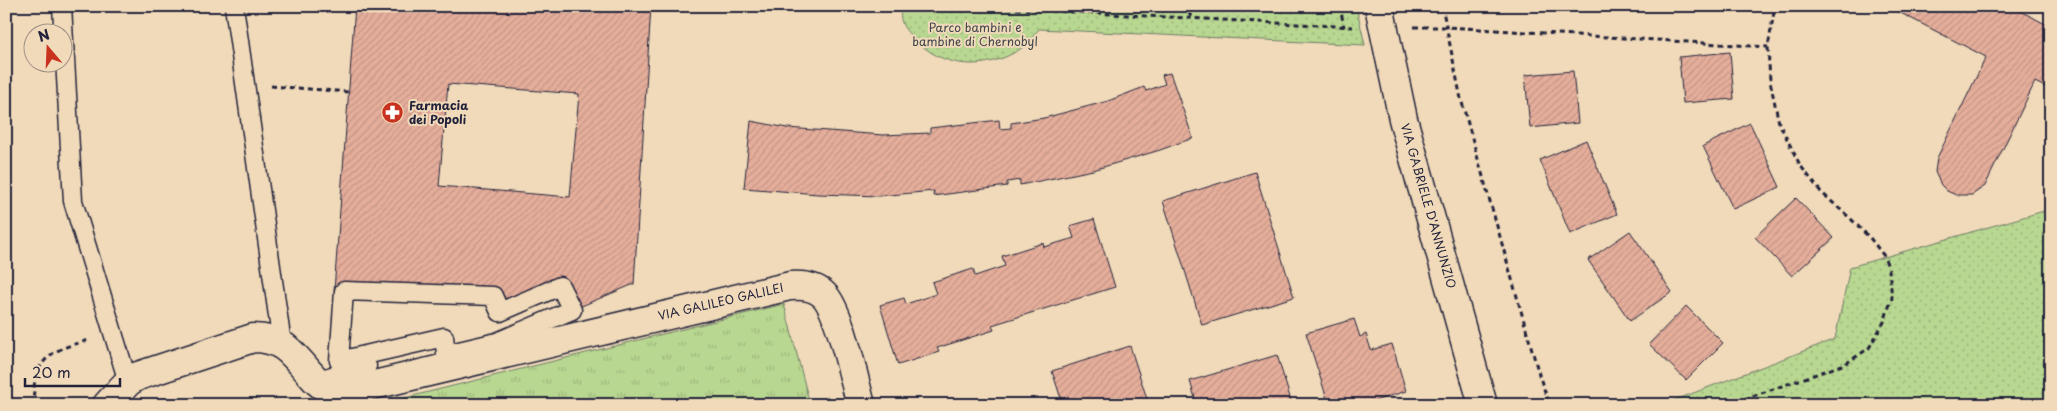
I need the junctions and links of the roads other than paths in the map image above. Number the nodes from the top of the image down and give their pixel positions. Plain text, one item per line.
1 (62, 6) edge
2 (234, 6) edge
3 (1381, 16) edge
4 (282, 344) junction
5 (445, 345) junction
6 (315, 381) junction
7 (128, 382) junction
8 (107, 405) edge
9 (861, 405) edge
10 (1483, 405) edge

1 - 7 lane
2 - 4 lane
3 - 10 street, VIA GABRIELE D'ANNUNZIO
4 - 6 street
4 - 7 street
5 - 5 lane
5 - 6 lane
6 - 9 street, VIA GALILEO GALILEI
7 - 8 street

